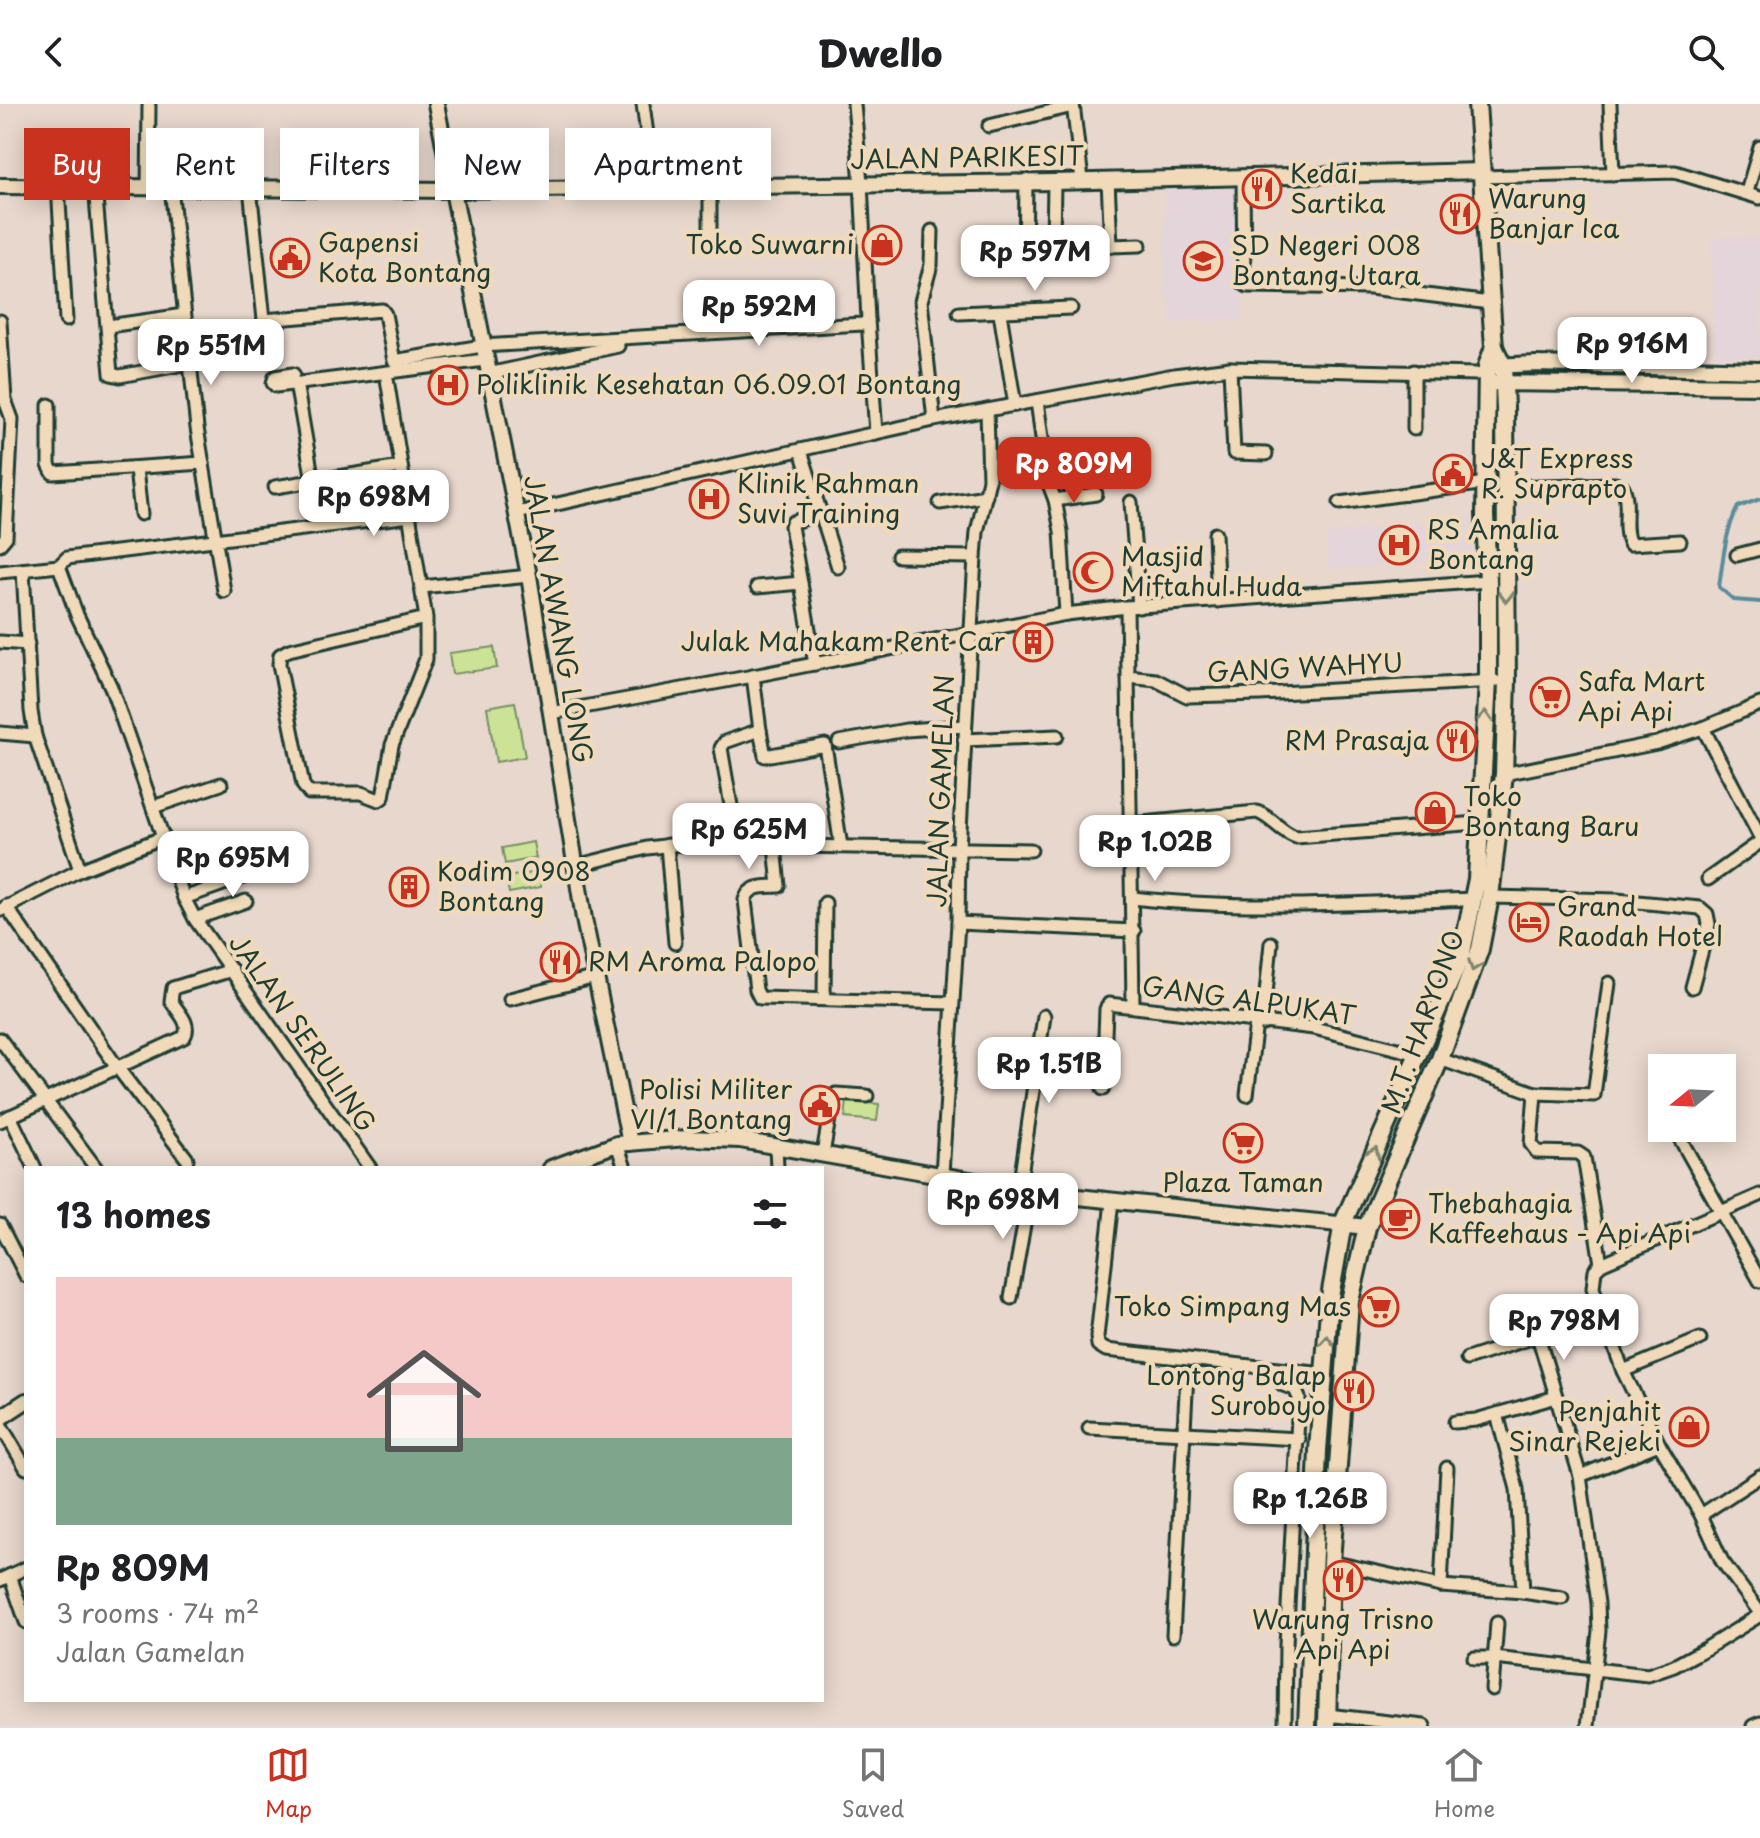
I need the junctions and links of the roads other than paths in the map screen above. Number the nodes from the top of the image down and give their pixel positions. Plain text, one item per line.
1 (436, 104) edge
2 (643, 104) edge
3 (854, 104) edge
4 (1477, 104) edge
5 (1610, 104) edge
6 (1073, 105) edge
7 (149, 106) edge
8 (989, 126) dead end
9 (149, 128) edge
10 (441, 128) edge
11 (646, 128) edge
12 (1760, 147) edge
13 (1481, 174) junction
14 (1613, 174) junction
15 (1243, 176) junction
16 (1026, 180) junction
17 (1082, 180) junction
18 (1108, 180) junction
19 (1054, 182) junction
20 (861, 183) junction
21 (771, 185) edge
22 (0, 186) edge
23 (24, 186) edge
24 (264, 188) edge
25 (435, 190) edge
26 (1747, 192) junction
27 (1760, 198) edge
28 (59, 200) edge
29 (96, 200) edge
30 (172, 200) edge
31 (251, 200) edge
32 (455, 200) edge
33 (710, 200) edge
34 (932, 231) dead end
35 (710, 233) dead end
36 (1053, 242) dead end
37 (1140, 245) dead end
38 (1111, 246) junction
39 (1077, 247) dead end
40 (1025, 268) dead end
41 (1490, 303) junction
42 (1071, 308) dead end
43 (959, 313) dead end
44 (1000, 313) junction
45 (184, 315) junction
46 (66, 320) dead end
47 (264, 320) junction
48 (868, 320) junction
49 (0, 321) edge
50 (108, 326) junction
51 (618, 346) dead end
52 (267, 348) dead end
53 (485, 360) junction
54 (190, 363) junction
55 (1230, 368) junction
56 (1760, 370) edge
57 (1414, 371) junction
58 (386, 373) junction
59 (1491, 374) junction
60 (2, 382) edge
61 (1760, 386) edge
62 (1037, 401) junction
63 (49, 405) dead end
64 (1015, 405) junction
65 (987, 410) junction
66 (934, 420) junction
67 (1414, 429) dead end
68 (876, 433) junction
69 (801, 451) junction
70 (4, 454) edge
71 (1266, 454) dead end
72 (203, 463) junction
73 (401, 467) junction
74 (136, 469) junction
75 (313, 481) junction
76 (1486, 483) junction
77 (275, 487) dead end
78 (1506, 487) junction
79 (3, 494) edge
80 (1096, 494) dead end
81 (986, 496) junction
82 (1055, 500) junction
83 (1131, 502) dead end
84 (940, 503) dead end
85 (1340, 503) dead end
86 (517, 513) junction
87 (141, 514) dead end
88 (820, 514) junction
89 (410, 516) junction
90 (1215, 534) dead end
91 (216, 539) junction
92 (1680, 541) dead end
93 (0, 544) edge
94 (1760, 549) edge
95 (1737, 555) dead end
96 (898, 556) dead end
97 (975, 557) junction
98 (59, 566) junction
99 (838, 567) dead end
100 (23, 570) junction
101 (0, 572) edge
102 (529, 576) junction
103 (1488, 581) junction
104 (801, 583) junction
105 (422, 587) junction
106 (757, 587) dead end
107 (224, 591) dead end
108 (1218, 601) junction
109 (1133, 607) junction
110 (1066, 614) junction
111 (426, 618) junction
112 (970, 632) junction
113 (0, 642) edge
114 (28, 644) junction
115 (815, 664) junction
116 (753, 676) junction
117 (1128, 677) junction
118 (1488, 681) junction
119 (1507, 681) junction
120 (1760, 704) edge
121 (551, 713) junction
122 (965, 726) junction
123 (1703, 728) junction
124 (760, 730) junction
125 (0, 733) edge
126 (35, 736) junction
127 (1057, 736) dead end
128 (964, 740) junction
129 (839, 742) dead end
130 (1504, 774) junction
131 (221, 784) dead end
132 (153, 807) junction
133 (1478, 823) junction
134 (1132, 824) junction
135 (164, 837) junction
136 (1760, 840) edge
137 (667, 845) junction
138 (738, 846) junction
139 (775, 846) junction
140 (841, 846) junction
141 (959, 848) junction
142 (1031, 850) dead end
143 (576, 866) junction
144 (271, 867) dead end
145 (80, 870) junction
146 (1708, 879) dead end
147 (184, 898) junction
148 (1133, 898) junction
149 (1481, 898) junction
150 (246, 901) dead end
151 (825, 903) dead end
152 (3, 908) edge
153 (195, 919) junction
154 (958, 923) junction
155 (1134, 931) junction
156 (675, 943) dead end
157 (1271, 943) dead end
158 (232, 970) junction
159 (596, 977) junction
160 (1609, 983) dead end
161 (1692, 987) dead end
162 (510, 999) dead end
163 (824, 999) junction
164 (952, 1003) junction
165 (1133, 1005) junction
166 (1044, 1016) dead end
167 (1260, 1023) junction
168 (0, 1039) edge
169 (1418, 1054) junction
170 (1440, 1059) junction
171 (117, 1067) junction
172 (1103, 1089) dead end
173 (1535, 1093) junction
174 (1247, 1095) dead end
175 (867, 1096) dead end
176 (46, 1099) junction
177 (5, 1118) edge
178 (1682, 1142) edge
179 (624, 1144) junction
180 (776, 1146) junction
181 (823, 1154) junction
182 (187, 1159) dead end
183 (34, 1166) edge
184 (95, 1166) edge
185 (369, 1166) edge
186 (557, 1166) edge
187 (625, 1166) edge
188 (777, 1166) edge
189 (942, 1174) junction
190 (1024, 1190) junction
191 (1760, 1195) edge
192 (1112, 1201) junction
193 (1721, 1210) junction
194 (1343, 1223) junction
195 (0, 1225) edge
196 (1367, 1227) junction
197 (1601, 1264) junction
198 (24, 1272) edge
199 (1760, 1281) edge
200 (1011, 1298) dead end
201 (1602, 1315) junction
202 (1538, 1336) junction
203 (1700, 1339) dead end
204 (1467, 1359) dead end
205 (1623, 1371) junction
206 (1187, 1374) dead end
207 (1324, 1374) junction
208 (1283, 1385) dead end
209 (1556, 1397) junction
210 (24, 1402) edge
211 (1497, 1414) junction
212 (1, 1418) edge
213 (1455, 1422) dead end
214 (1089, 1428) dead end
215 (1185, 1433) junction
216 (1299, 1439) junction
217 (1659, 1444) junction
218 (24, 1464) edge
219 (1447, 1468) dead end
220 (1580, 1476) junction
221 (1760, 1476) edge
222 (1701, 1515) junction
223 (1331, 1562) junction
224 (24, 1569) edge
225 (5, 1578) edge
226 (1441, 1586) junction
227 (1523, 1592) junction
228 (1562, 1598) dead end
229 (1760, 1614) edge
230 (24, 1618) edge
231 (1497, 1623) dead end
232 (1173, 1635) dead end
233 (1474, 1658) dead end
234 (1494, 1658) junction
235 (1595, 1669) junction
236 (1492, 1689) dead end
237 (1327, 1721) edge
238 (1760, 1723) edge
239 (1285, 1726) edge
240 (1307, 1726) edge
241 (1424, 1726) edge
242 (1588, 1726) edge
243 (1753, 1726) edge

1 - 10 street, JALAN AWANG LONG
2 - 11 street
3 - 20 street
4 - 13 main road
5 - 14 street
6 - 8 street
6 - 17 street
7 - 9 street
12 - 26 street
13 - 14 street
13 - 15 street, JALAN PARIKESIT
13 - 41 main road
14 - 26 street
15 - 18 street, JALAN PARIKESIT
15 - 41 street
16 - 19 street, JALAN PARIKESIT
16 - 20 street, JALAN PARIKESIT
16 - 40 street
17 - 18 street, JALAN PARIKESIT
17 - 19 street, JALAN PARIKESIT
18 - 38 street
19 - 36 street
20 - 21 street, JALAN PARIKESIT
20 - 48 street
22 - 23 street, JALAN PARIKESIT
24 - 25 street, JALAN PARIKESIT
26 - 27 street
28 - 46 street
29 - 50 street
30 - 45 street
31 - 47 street
32 - 53 street, JALAN AWANG LONG
33 - 35 street
34 - 66 street
37 - 38 street
38 - 39 street
41 - 59 main road, M.T. HARYONO
42 - 44 street
43 - 44 street
44 - 64 street
45 - 50 street
45 - 54 street
47 - 52 street
47 - 53 street
48 - 53 street
48 - 68 street
49 - 60 street
50 - 54 street
51 - 53 street
53 - 58 street
53 - 86 street, JALAN AWANG LONG
54 - 72 street
55 - 57 street
55 - 62 street
55 - 71 street
56 - 59 street
57 - 59 street
57 - 67 street
58 - 73 street
58 - 75 street
59 - 61 street
59 - 76 main road, M.T. HARYONO
59 - 78 main road, M.T. HARYONO
60 - 70 street
62 - 64 street
62 - 82 street
63 - 74 street
64 - 65 street
65 - 66 street
65 - 81 street, JALAN GAMELAN
66 - 68 street
68 - 69 street
69 - 86 street
69 - 88 street
70 - 79 street
72 - 74 street
72 - 91 street
73 - 75 street
73 - 89 street
74 - 87 street
75 - 77 street
76 - 85 street
76 - 103 main road, M.T. HARYONO
78 - 92 street
78 -> 119 main road, M.T. HARYONO
79 - 93 street
80 - 82 street
81 - 84 street
81 - 97 street, JALAN GAMELAN
82 - 110 street
83 - 109 street
86 - 102 street, JALAN AWANG LONG
88 - 99 street
88 - 104 street
89 - 91 street
89 - 105 street
90 - 108 street
91 - 98 street
91 - 107 street
94 - 95 street
96 - 97 street
97 - 112 street, JALAN GAMELAN
98 - 100 street
98 - 132 street, JALAN SERULING
100 - 101 street
100 - 114 street
102 - 105 street
102 - 121 street, JALAN AWANG LONG
103 - 108 street
103 - 118 main road, M.T. HARYONO
104 - 106 street
104 - 115 street
105 - 111 street
108 - 109 street
109 - 110 street
109 - 117 street
110 - 112 street
111 - 111 street
112 - 115 street
112 - 122 street, JALAN GAMELAN
113 - 114 street
114 - 126 street
115 - 116 street
116 - 121 street
116 - 124 street
117 - 118 street, GANG WAHYU
117 - 134 street
118 - 119 street, GANG WAHYU
133 -> 118 main road, M.T. HARYONO
119 - 130 main road, M.T. HARYONO
120 - 123 street
121 - 143 street, JALAN AWANG LONG
122 - 128 street, JALAN GAMELAN
122 - 129 street
123 - 130 street
123 - 136 street
124 - 138 street
124 - 140 street
125 - 126 street
126 - 145 street
127 - 128 street
128 - 141 street, JALAN GAMELAN
130 - 149 main road, M.T. HARYONO
131 - 132 street
132 - 135 street, JALAN SERULING
133 - 134 street
133 - 149 main road, M.T. HARYONO
134 - 148 street
135 - 145 street
135 - 147 street, JALAN SERULING
136 - 146 street
137 - 138 street
137 - 143 street
137 - 156 street
138 - 139 street
139 - 140 street
139 - 163 street
140 - 141 street
141 - 142 street
141 - 154 street, JALAN GAMELAN
143 - 159 street, JALAN AWANG LONG
144 - 147 street
145 - 152 street
147 - 153 street, JALAN SERULING
148 - 149 street
148 - 155 street
149 - 161 street
149 - 169 main road, M.T. HARYONO
149 -> 170 main road, M.T. HARYONO
150 - 153 street
151 - 163 street
152 - 171 street
153 - 158 street, JALAN SERULING
154 - 155 street
154 - 164 street, JALAN GAMELAN
155 - 165 street
157 - 167 street
158 - 171 street
158 - 185 street, JALAN SERULING
159 - 162 street
159 - 179 street, JALAN AWANG LONG
160 - 173 street
163 - 164 street
164 - 189 street, JALAN GAMELAN
165 - 167 street, GANG ALPUKAT
165 - 172 street, GANG ALPUKAT
166 - 190 street
167 - 169 street, GANG ALPUKAT
167 - 174 street
168 - 176 street
194 -> 169 main road, M.T. HARYONO
170 - 173 street
170 - 196 main road, M.T. HARYONO
171 - 176 street
171 - 182 street
173 - 197 street
175 - 181 street
176 - 177 street
176 - 184 street
177 - 183 street
178 - 193 street
179 - 180 street
179 - 186 street
179 - 187 street
180 - 181 street
180 - 188 street
181 - 189 street
189 - 190 street
190 - 192 street
190 - 200 street
191 - 193 street
192 - 194 street
192 - 207 street
193 - 197 street
193 - 199 street
194 - 196 street
207 -> 194 main road, M.T. HARYONO
195 - 198 street
196 - 223 main road, M.T. HARYONO
197 - 201 street
201 - 202 street
201 - 205 street
202 - 204 street
202 - 209 street
203 - 205 street
205 - 217 street
206 - 215 street
207 - 240 main road, M.T. HARYONO
208 - 216 street
209 - 211 street
209 - 220 street
210 - 212 street
211 - 213 street
211 - 227 street
212 - 218 street
214 - 215 street
215 - 216 street
215 - 232 street
216 - 239 street
217 - 220 street
217 - 222 street
219 - 226 street
220 - 235 street
221 - 222 street
222 - 229 street
223 - 226 street
223 - 237 main road, M.T. HARYONO
224 - 225 street
225 - 230 street
226 - 227 street
227 - 228 street
229 - 235 street
231 - 234 street
233 - 234 street
234 - 235 street
234 - 236 street
235 - 242 street
237 - 241 street
238 - 243 street

